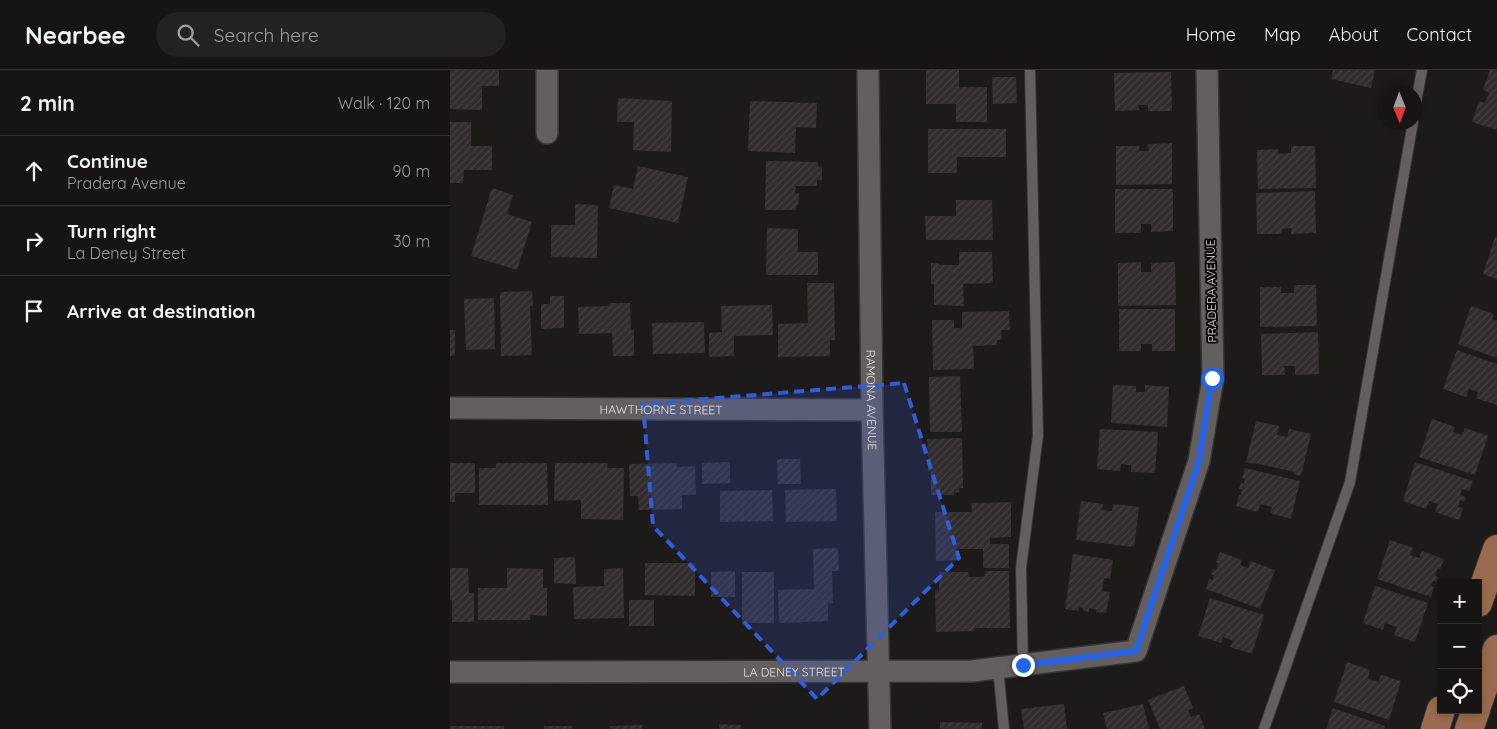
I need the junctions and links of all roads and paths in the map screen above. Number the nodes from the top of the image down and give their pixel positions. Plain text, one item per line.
1 (548, 70) edge
2 (868, 70) edge
3 (1030, 70) edge
4 (1207, 70) edge
5 (1422, 70) edge
6 (1419, 85) edge
7 (1412, 130) edge
8 (547, 133) dead end
9 (450, 408) edge
10 (872, 410) junction
11 (1497, 549) edge
12 (1482, 592) edge
13 (1497, 648) edge
14 (1136, 651) joint
15 (1023, 665) junction
16 (998, 668) junction
17 (450, 672) edge
18 (879, 672) junction
19 (1482, 691) edge
20 (1440, 714) edge
21 (1475, 714) edge
22 (880, 729) edge
23 (1004, 729) edge
24 (1264, 729) edge
25 (1435, 729) edge
26 (1469, 729) edge

1 - 8 street
2 - 10 street, RAMONA AVENUE
3 - 15 lane
4 - 14 street, PRADERA AVENUE
5 - 6 lane
7 - 24 lane
9 - 10 street, HAWTHORNE STREET
10 - 18 street, RAMONA AVENUE
11 - 12 main road
13 - 19 main road
14 - 15 street, LA DENEY STREET
15 - 16 street, LA DENEY STREET
16 - 18 street, LA DENEY STREET
16 - 23 lane
17 - 18 street, LA DENEY STREET
18 - 22 street, RAMONA AVENUE
20 - 25 main road
21 - 26 main road

